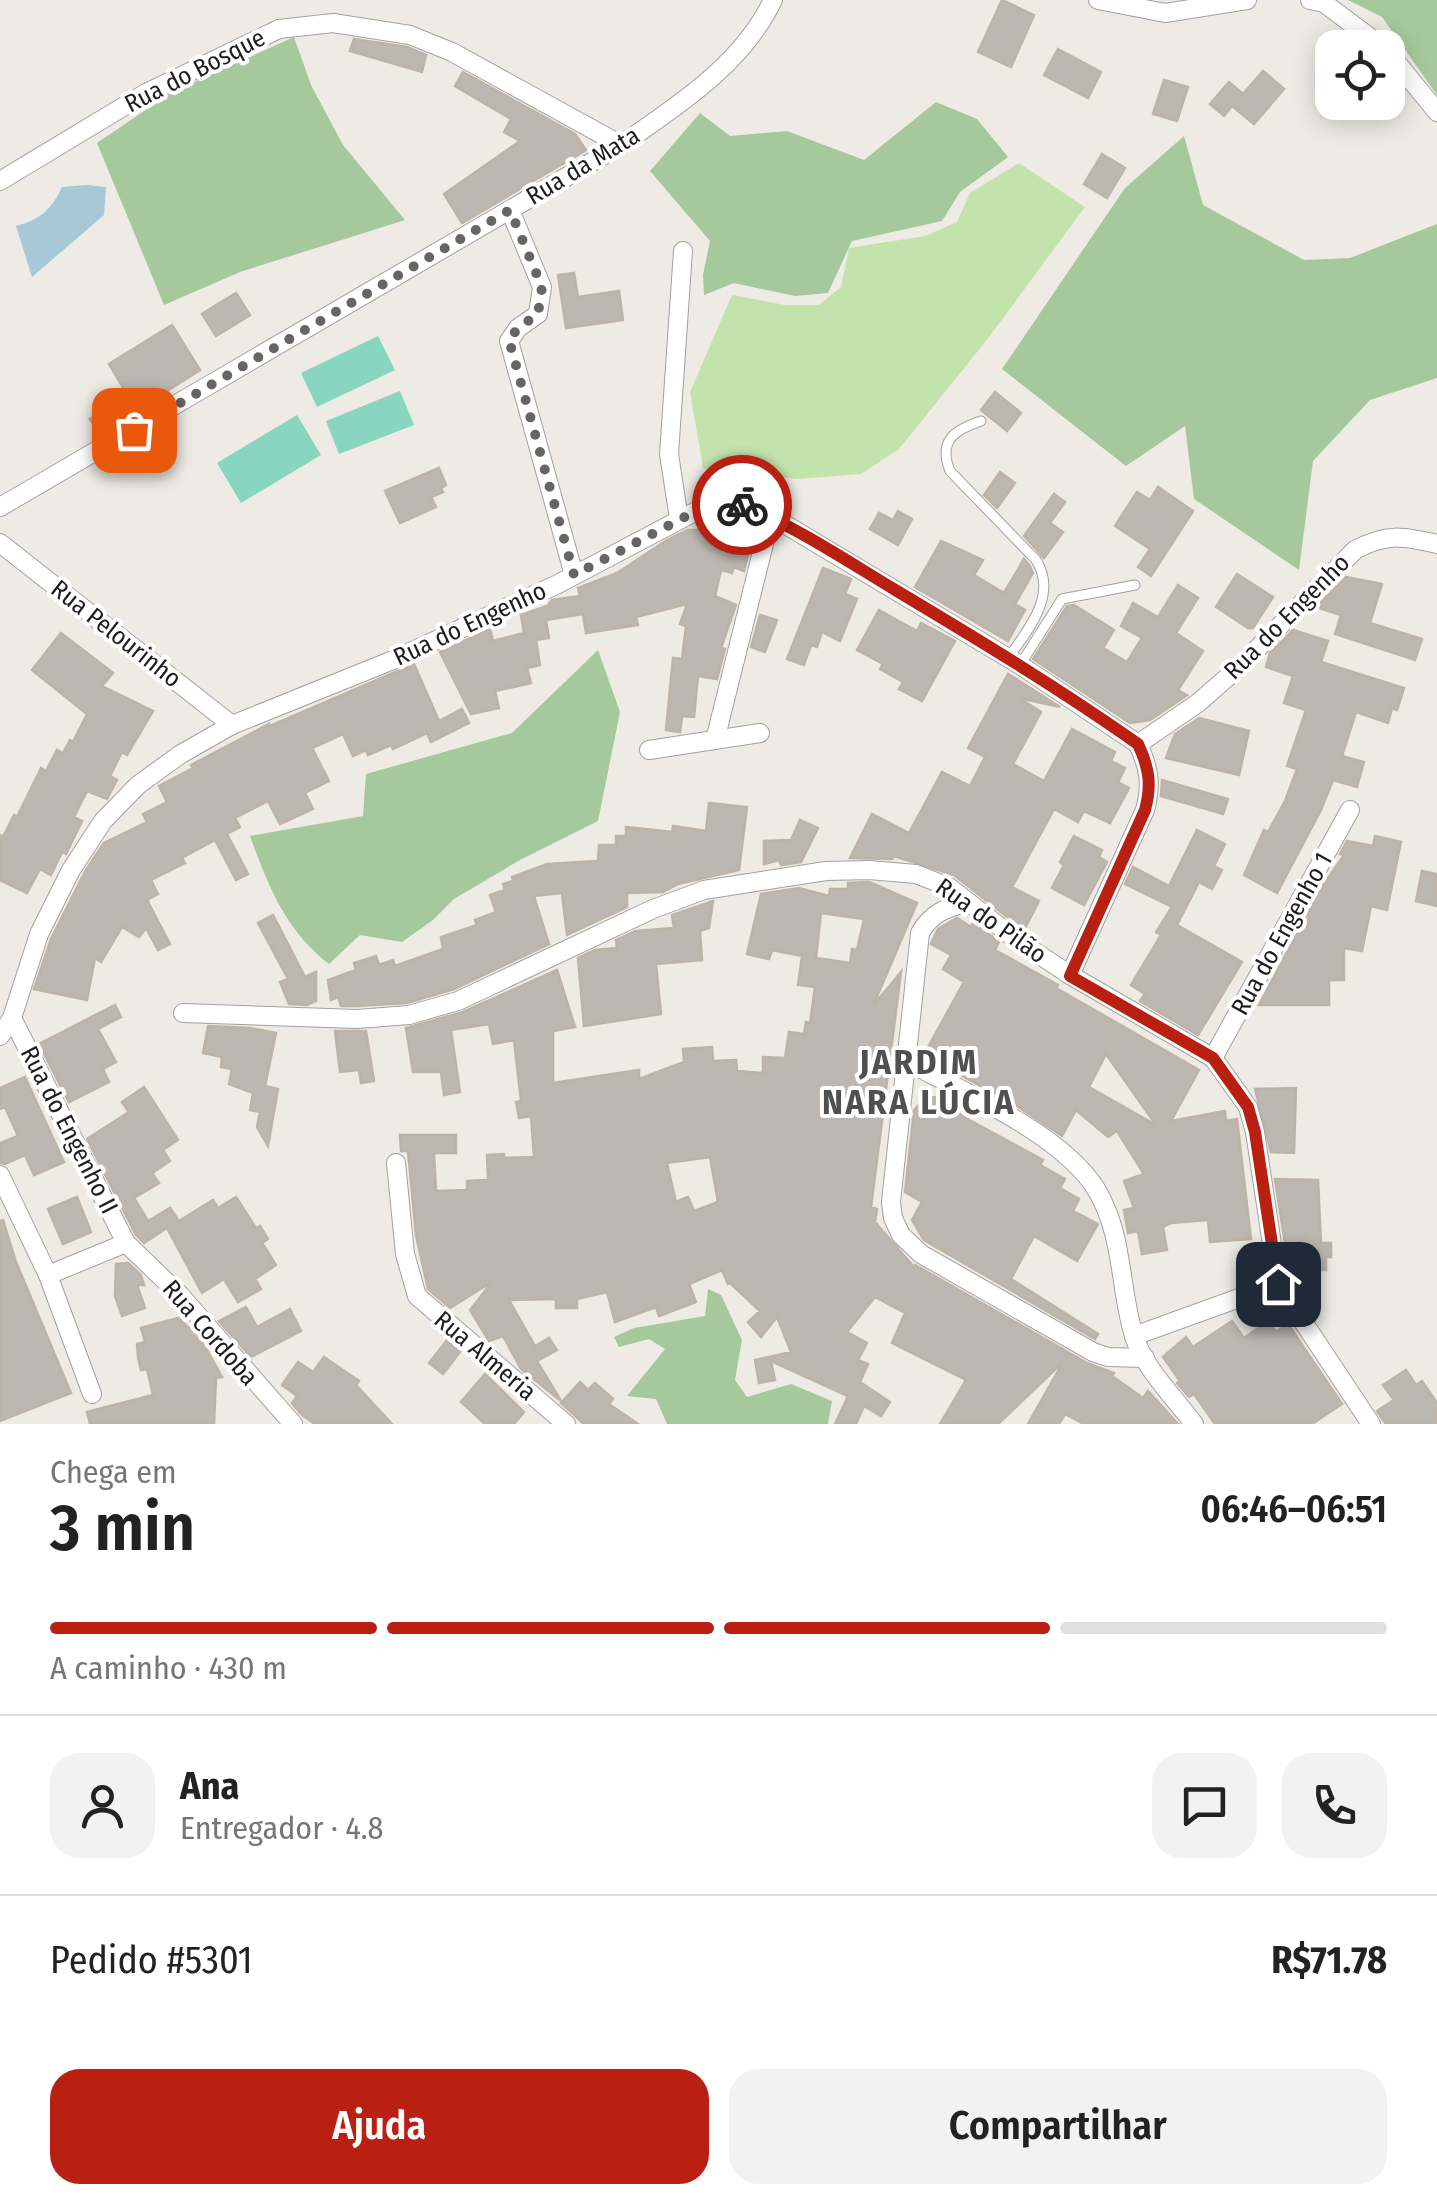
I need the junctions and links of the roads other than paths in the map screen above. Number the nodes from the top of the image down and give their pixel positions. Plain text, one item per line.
1 (773, 0) edge
2 (1098, 0) edge
3 (1247, 0) edge
4 (1310, 0) edge
5 (1360, 30) edge
6 (1405, 73) edge
7 (1437, 112) edge
8 (621, 145) junction
9 (0, 181) edge
10 (510, 210) junction
11 (682, 251) dead end
12 (981, 421) dead end
13 (0, 507) edge
14 (771, 516) junction
15 (679, 519) junction
16 (0, 543) edge
17 (1437, 544) edge
18 (574, 575) junction
19 (1135, 585) dead end
20 (1014, 662) junction
21 (232, 725) junction
22 (760, 732) dead end
23 (714, 740) junction
24 (1138, 744) junction
25 (650, 750) dead end
26 (1350, 810) dead end
27 (968, 902) junction
28 (1070, 976) junction
29 (183, 1013) dead end
30 (12, 1018) junction
31 (0, 1036) edge
32 (1213, 1058) junction
33 (908, 1062) junction
34 (396, 1163) dead end
35 (0, 1175) edge
36 (126, 1242) junction
37 (48, 1276) junction
38 (1278, 1284) junction
39 (1134, 1336) junction
40 (1145, 1358) junction
41 (92, 1394) dead end
42 (293, 1424) edge
43 (566, 1424) edge
44 (1194, 1424) edge
45 (1371, 1424) edge

1 - 8 street, Rua da Mata
2 - 3 street
4 - 5 street
6 - 7 street
8 - 9 street, Rua do Bosque
8 - 10 street, Rua da Mata
10 - 13 street, Rua da Mata
10 - 18 street
11 - 15 street
12 - 20 lane
14 - 15 street, Rua do Engenho
14 - 20 street, Rua do Engenho
14 - 23 street
15 - 18 street, Rua do Engenho
16 - 21 street, Rua Pelourinho
17 - 24 street, Rua do Engenho
18 - 21 street, Rua do Engenho
19 - 20 lane
20 - 24 street, Rua do Engenho
21 - 30 street, Rua do Engenho
22 - 23 street
23 - 25 street
24 - 28 street
26 - 32 street, Rua do Engenho 1
27 - 28 street, Rua do Pilão
27 - 29 street, Rua do Pilão
27 - 33 street
28 - 32 street, Rua do Pilão
30 - 31 street, Rua do Engenho
30 - 36 street, Rua do Engenho II
32 - 38 street, Rua do Pilão
33 - 39 street
33 - 40 street
34 - 43 street, Rua Almeria
35 - 37 street
36 - 37 street
36 - 42 street, Rua Cordoba
37 - 41 street
38 - 39 street
38 - 45 street, Rua do Pilão
39 - 40 street
40 - 44 street

